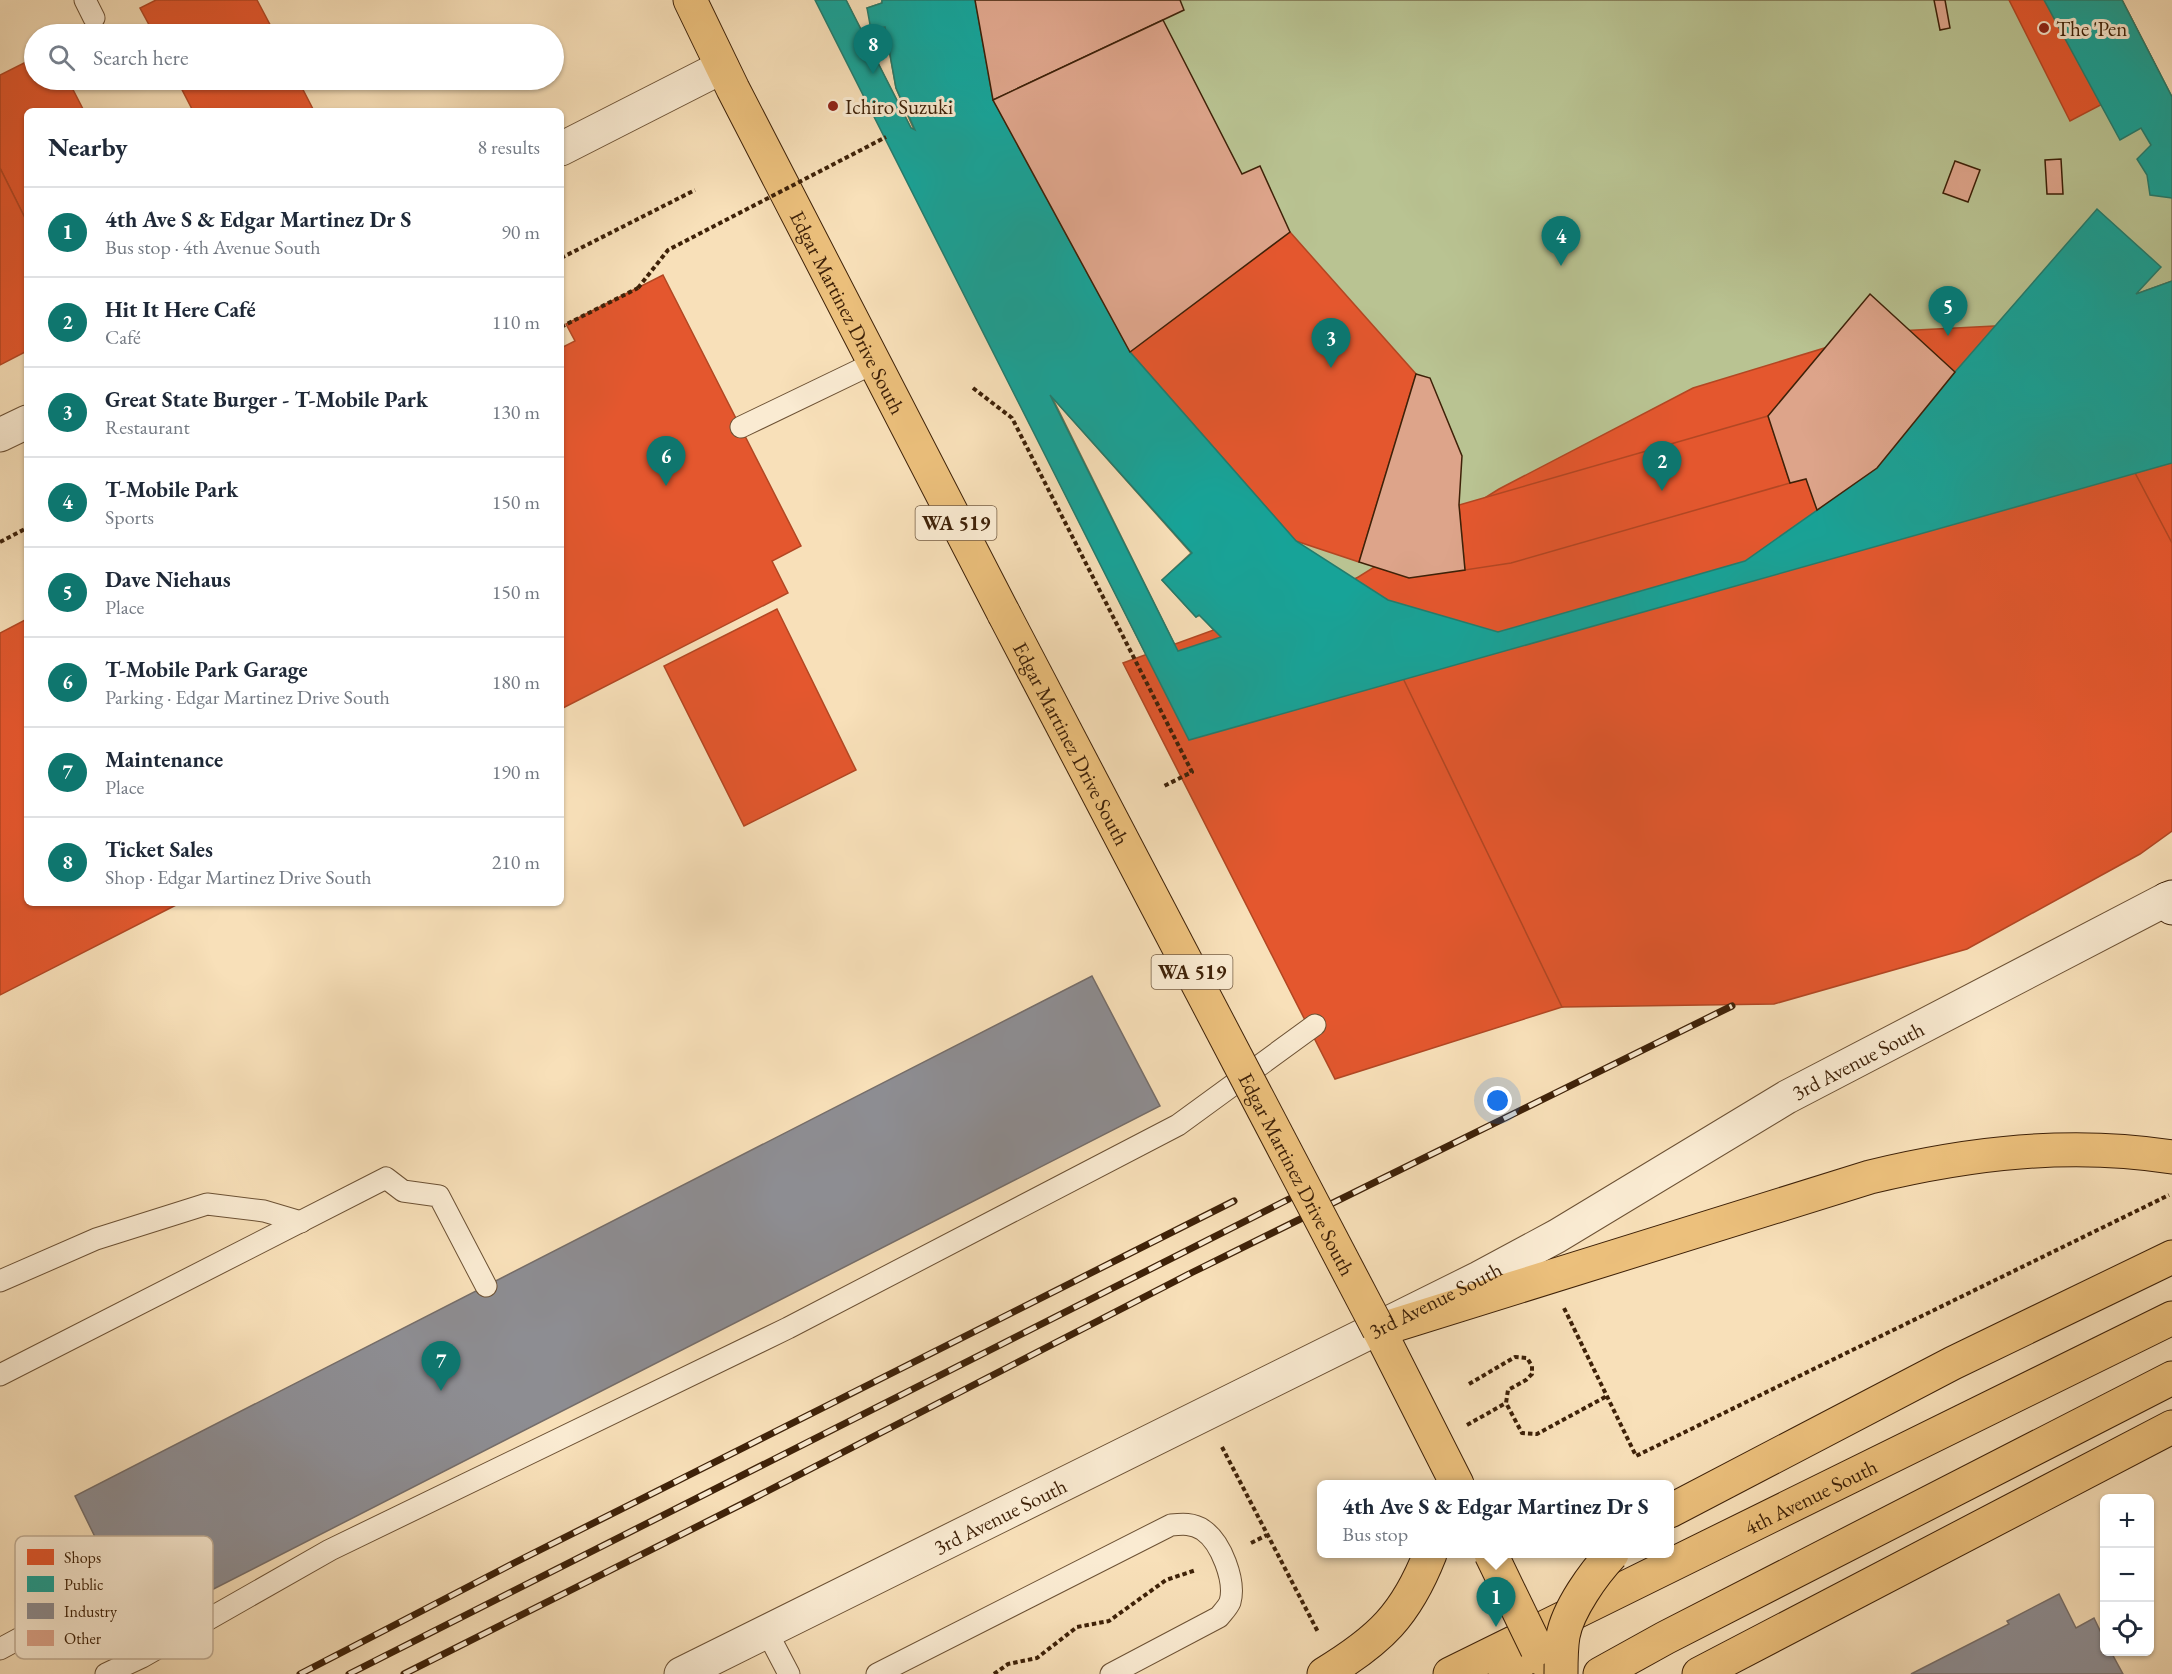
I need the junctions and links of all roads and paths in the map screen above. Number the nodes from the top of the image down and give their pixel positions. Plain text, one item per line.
1 (690, 0) edge
2 (722, 67) junction
3 (886, 137) dead end
4 (564, 147) edge
5 (695, 190) dead end
6 (564, 256) edge
7 (564, 325) edge
8 (874, 363) junction
9 (973, 388) dead end
10 (24, 423) edge
11 (741, 427) dead end
12 (0, 435) edge
13 (24, 530) edge
14 (0, 542) edge
15 (1162, 788) dead end
16 (2170, 901) edge
17 (1315, 1024) dead end
18 (2172, 1157) edge
19 (2172, 1193) edge
20 (301, 1222) junction
21 (2172, 1257) edge
22 (0, 1281) edge
23 (486, 1286) dead end
24 (1561, 1303) dead end
25 (2172, 1318) edge
26 (1379, 1330) junction
27 (0, 1375) edge
28 (2172, 1378) edge
29 (1469, 1384) dead end
30 (1413, 1396) junction
31 (1606, 1396) junction
32 (1506, 1403) junction
33 (2172, 1427) edge
34 (1448, 1439) junction
35 (1222, 1447) dead end
36 (1436, 1480) edge
37 (1456, 1480) edge
38 (1470, 1480) edge
39 (1674, 1509) edge
40 (1267, 1534) junction
41 (1249, 1545) dead end
42 (1428, 1558) edge
43 (1493, 1558) edge
44 (1609, 1558) edge
45 (1205, 1567) dead end
46 (213, 1617) edge
47 (767, 1632) junction
48 (1318, 1632) dead end
49 (15, 1641) edge
50 (0, 1649) edge
51 (138, 1659) edge
52 (1543, 1661) edge
53 (106, 1674) edge
54 (681, 1674) edge
55 (789, 1674) edge
56 (877, 1674) edge
57 (994, 1674) edge
58 (1111, 1674) edge
59 (1324, 1674) edge
60 (1450, 1674) edge
61 (1505, 1674) edge
62 (1561, 1674) edge
63 (1600, 1674) edge
64 (1699, 1674) edge

1 - 2 main road, Edgar Martinez Drive South / WA 519
2 - 4 street
2 - 8 main road, Edgar Martinez Drive South / WA 519
3 - 7 path, bridge
5 - 6 path
8 - 11 lane
8 - 26 main road, Edgar Martinez Drive South / WA 519, bridge
9 - 15 path
10 - 12 street
13 - 14 path
16 - 47 street, 3rd Avenue South
17 - 46 lane
18 - 26 main road
19 - 31 path
20 - 22 lane
20 - 23 lane
20 - 27 lane
21 - 39 main road
24 - 31 path
25 - 60 main road, 4th Avenue South
26 - 30 main road, Edgar Martinez Drive South / WA 519
28 - 63 main road
29 - 32 path
30 - 34 main road, Edgar Martinez Drive South / WA 519
30 - 36 main road
31 - 32 path
32 - 34 path
33 - 64 main road
34 - 37 main road, Edgar Martinez Drive South / WA 519
34 - 38 main road
35 - 40 path
40 - 41 path
40 - 48 path
42 - 59 main road
43 - 52 main road, bridge
44 - 62 main road, bridge
45 - 57 path
47 - 54 street, 3rd Avenue South
47 - 55 lane
49 - 50 lane
51 - 53 lane
52 - 61 main road
56 - 58 lane

